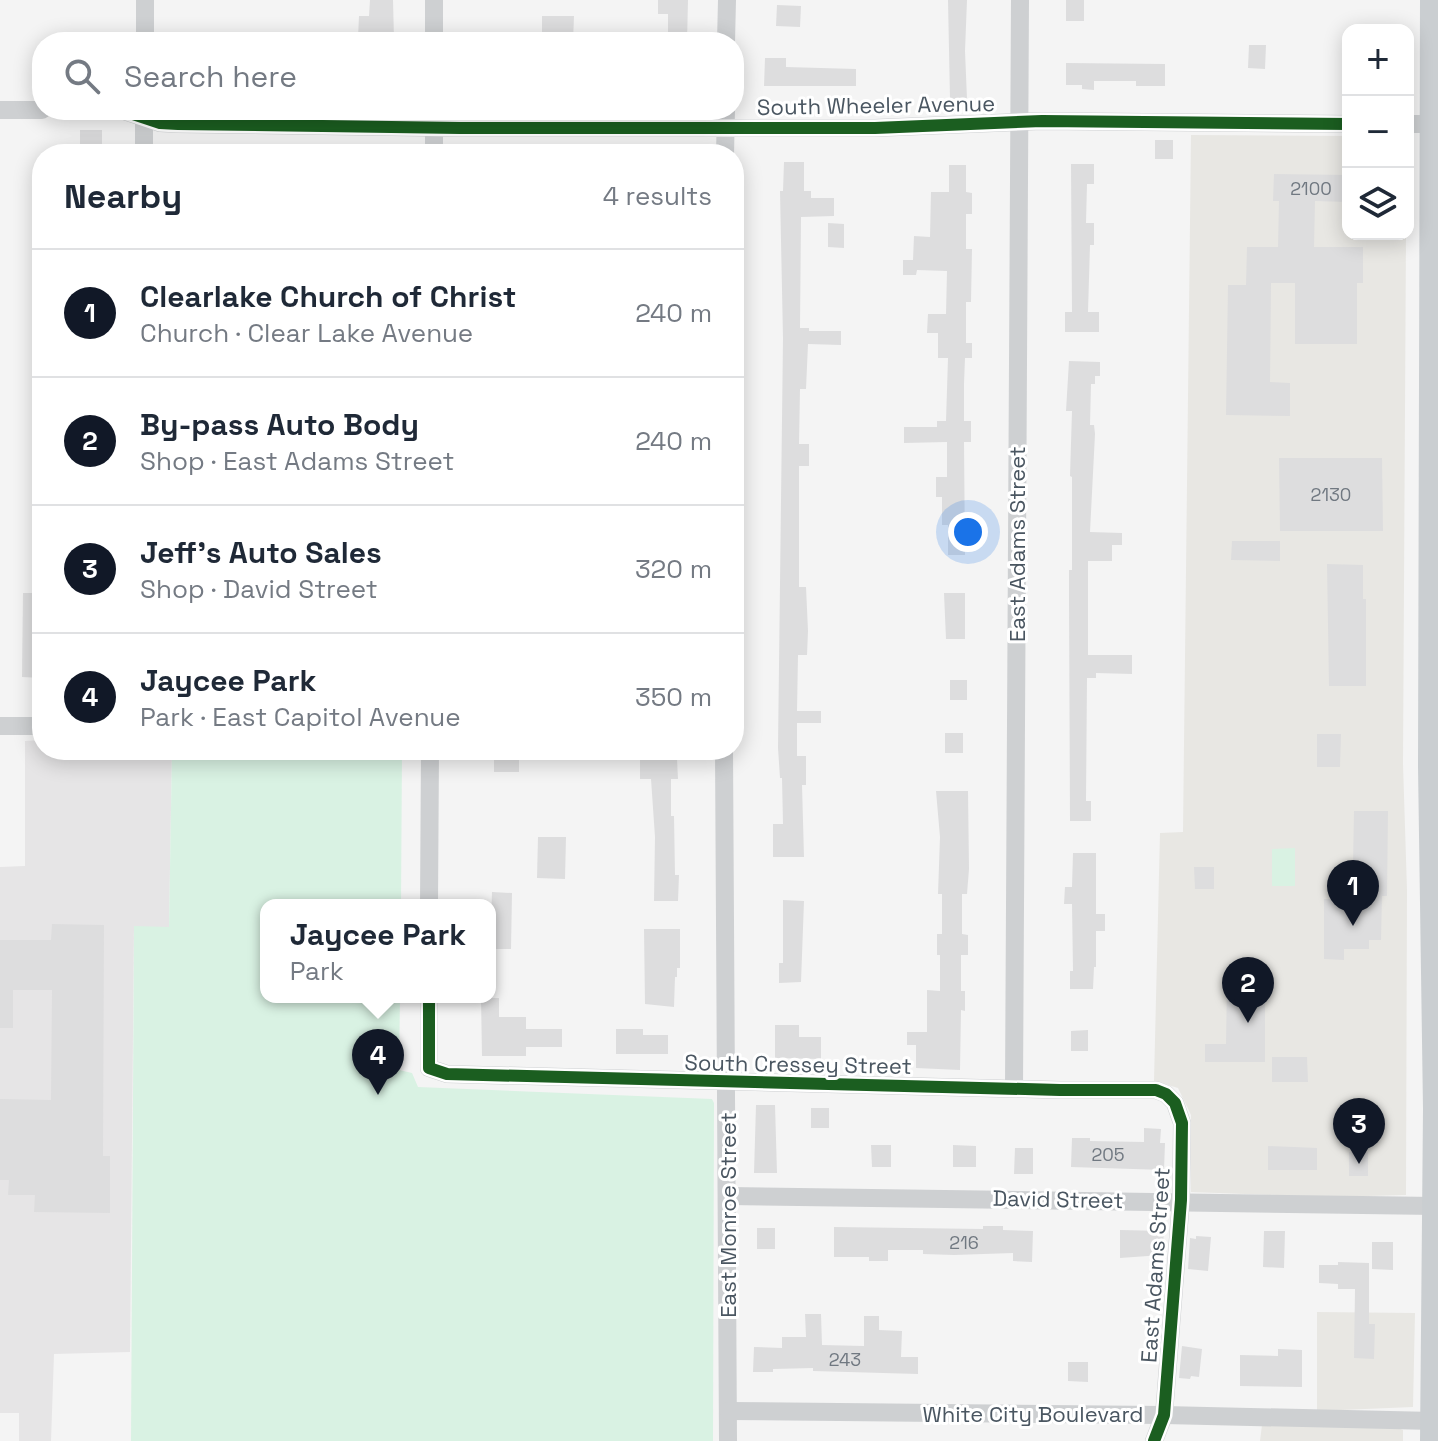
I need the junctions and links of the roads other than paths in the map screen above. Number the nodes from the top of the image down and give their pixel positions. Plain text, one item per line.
1 (145, 0) edge
2 (434, 0) edge
3 (727, 0) edge
4 (1020, 0) edge
5 (1434, 0) edge
6 (145, 32) edge
7 (434, 32) edge
8 (726, 32) edge
9 (0, 110) edge
10 (32, 110) edge
11 (144, 120) edge
12 (155, 120) edge
13 (381, 120) edge
14 (434, 120) edge
15 (725, 120) edge
16 (742, 120) edge
17 (1019, 122) junction
18 (1342, 124) edge
19 (1420, 124) edge
20 (144, 144) edge
21 (434, 144) edge
22 (725, 144) edge
23 (1435, 618) edge
24 (0, 726) edge
25 (32, 726) edge
26 (430, 760) edge
27 (724, 760) edge
28 (429, 899) edge
29 (1437, 1001) edge
30 (429, 1003) edge
31 (726, 1083) junction
32 (1014, 1088) junction
33 (1166, 1094) joint
34 (728, 1196) junction
35 (1181, 1200) junction
36 (1436, 1206) junction
37 (728, 1411) junction
38 (1164, 1415) junction
39 (1434, 1431) edge
40 (728, 1441) edge
41 (1154, 1441) edge

1 - 6 street
2 - 7 street
3 - 8 street
4 - 17 street, East Adams Street
5 - 19 main road
9 - 10 street
11 - 20 street
12 - 13 street, South Wheeler Avenue
14 - 21 street
15 - 22 street
16 - 17 street, South Wheeler Avenue
17 - 18 street, South Wheeler Avenue
17 - 32 street, East Adams Street
19 - 23 main road
23 - 29 main road
24 - 25 street
26 - 28 street
27 - 31 street, East Monroe Street
29 - 36 main road
30 - 31 street, South Cressey Street
31 - 32 street, South Cressey Street
31 - 34 street, East Monroe Street
32 - 33 street, South Cressey Street
33 - 35 street, East Adams Street
34 - 35 street, David Street
34 - 37 street, East Monroe Street
35 - 36 street, David Street
35 - 38 street, East Adams Street
36 - 39 main road
37 - 38 street, White City Boulevard
37 - 40 street, East Monroe Street
38 - 39 street, White City Boulevard
38 - 41 street, East Adams Street

